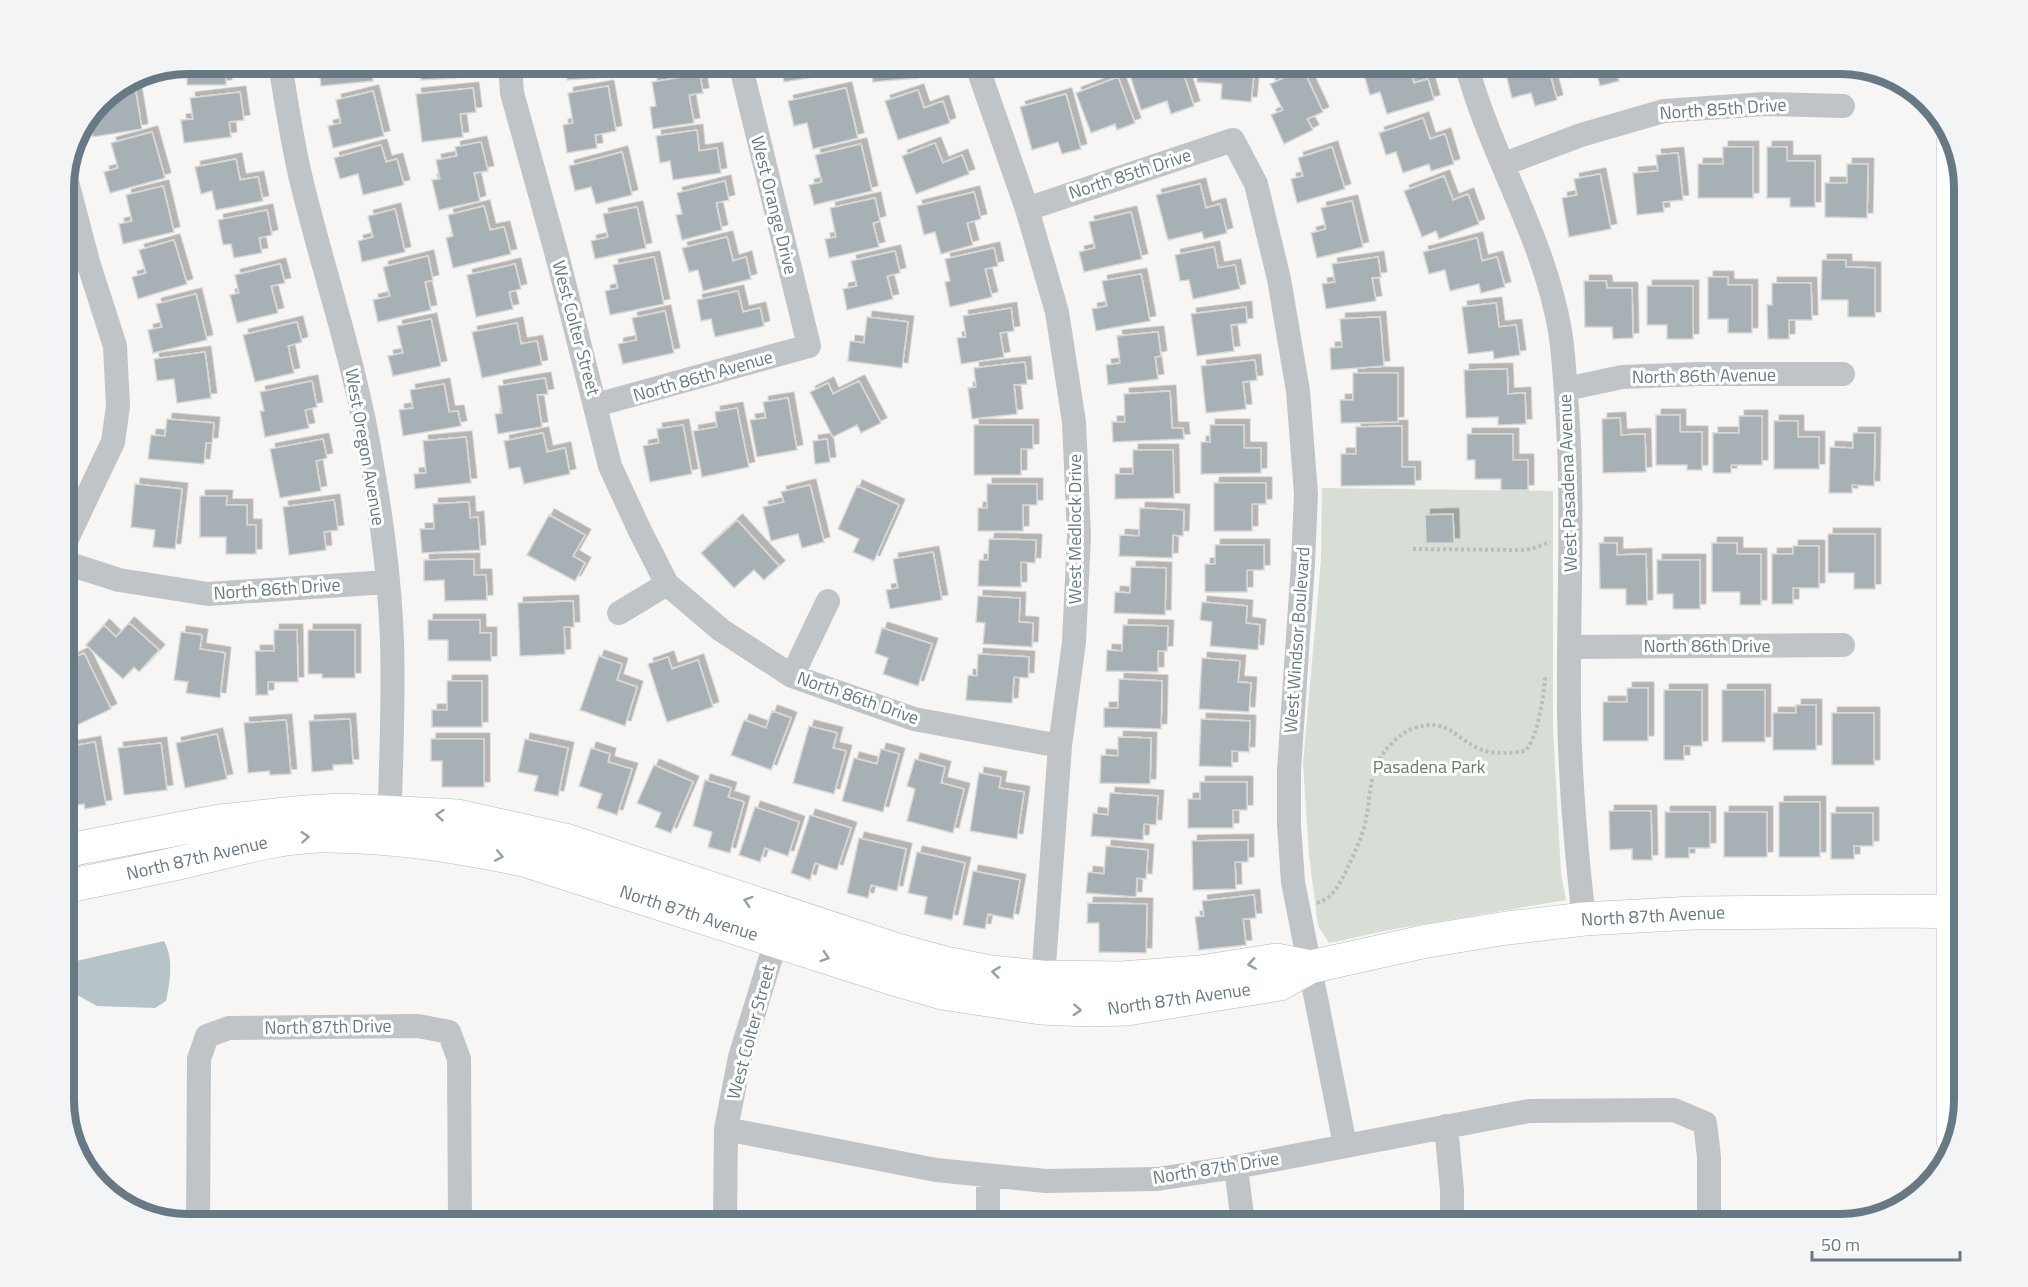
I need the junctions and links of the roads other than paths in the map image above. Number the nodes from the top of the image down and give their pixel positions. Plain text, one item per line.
1 (282, 74) edge
2 (511, 74) edge
3 (743, 74) edge
4 (980, 74) edge
5 (1469, 74) edge
6 (1843, 106) dead end
7 (1233, 140) joint
8 (1504, 164) junction
9 (1027, 208) junction
10 (74, 211) edge
11 (809, 346) joint
12 (1843, 374) dead end
13 (1566, 389) junction
14 (596, 405) junction
15 (74, 524) edge
16 (74, 566) edge
17 (387, 582) junction
18 (667, 584) junction
19 (828, 602) dead end
20 (619, 613) dead end
21 (1844, 645) dead end
22 (1571, 647) junction
23 (792, 676) junction
24 (1060, 746) junction
25 (389, 825) junction
26 (74, 849) edge
27 (74, 885) edge
28 (1954, 912) edge
29 (1584, 919) junction
30 (781, 927) junction
31 (1310, 967) junction
32 (1042, 993) junction
33 (1446, 1126) junction
34 (726, 1129) junction
35 (1345, 1145) junction
36 (1236, 1167) junction
37 (988, 1176) junction
38 (198, 1214) edge
39 (460, 1214) edge
40 (725, 1214) edge
41 (988, 1214) edge
42 (1242, 1214) edge
43 (1452, 1214) edge
44 (1709, 1214) edge

1 - 17 street, West Oregon Avenue
2 - 14 street, West Colter Street
3 - 11 street, West Orange Drive
4 - 9 street, West Medlock Drive
5 - 8 street, West Pasadena Avenue
6 - 8 street, North 85th Drive
7 - 9 street, North 85th Drive
7 - 31 street, West Windsor Boulevard
8 - 13 street, West Pasadena Avenue
9 - 24 street, West Medlock Drive
10 - 15 street
11 - 14 street, North 86th Avenue
12 - 13 street, North 86th Avenue
13 - 22 street, West Pasadena Avenue
14 - 18 street, West Colter Street
16 - 17 street, North 86th Drive
17 - 25 street, West Oregon Avenue
18 - 20 street
18 - 23 street, North 86th Drive
19 - 23 street
21 - 22 street, North 86th Drive
22 - 29 street, West Pasadena Avenue
23 - 24 street, North 86th Drive
24 - 32 street, West Medlock Drive
25 - 26 street, North 87th Avenue
27 -> 25 street, North 87th Avenue
25 - 30 street, North 87th Avenue
28 - 29 street, North 87th Avenue
29 - 31 street, North 87th Avenue
30 - 32 street, North 87th Avenue
30 - 34 street, West Colter Street
31 - 32 street, North 87th Avenue
31 - 35 street, West Windsor Boulevard
33 - 35 street, North 87th Drive
33 - 43 street
33 - 44 street, North 87th Drive
34 - 37 street, North 87th Drive
34 - 40 street, West Colter Street
35 - 36 street, North 87th Drive
36 - 37 street, North 87th Drive
36 - 42 street
37 - 41 street
38 - 39 street, North 87th Drive

